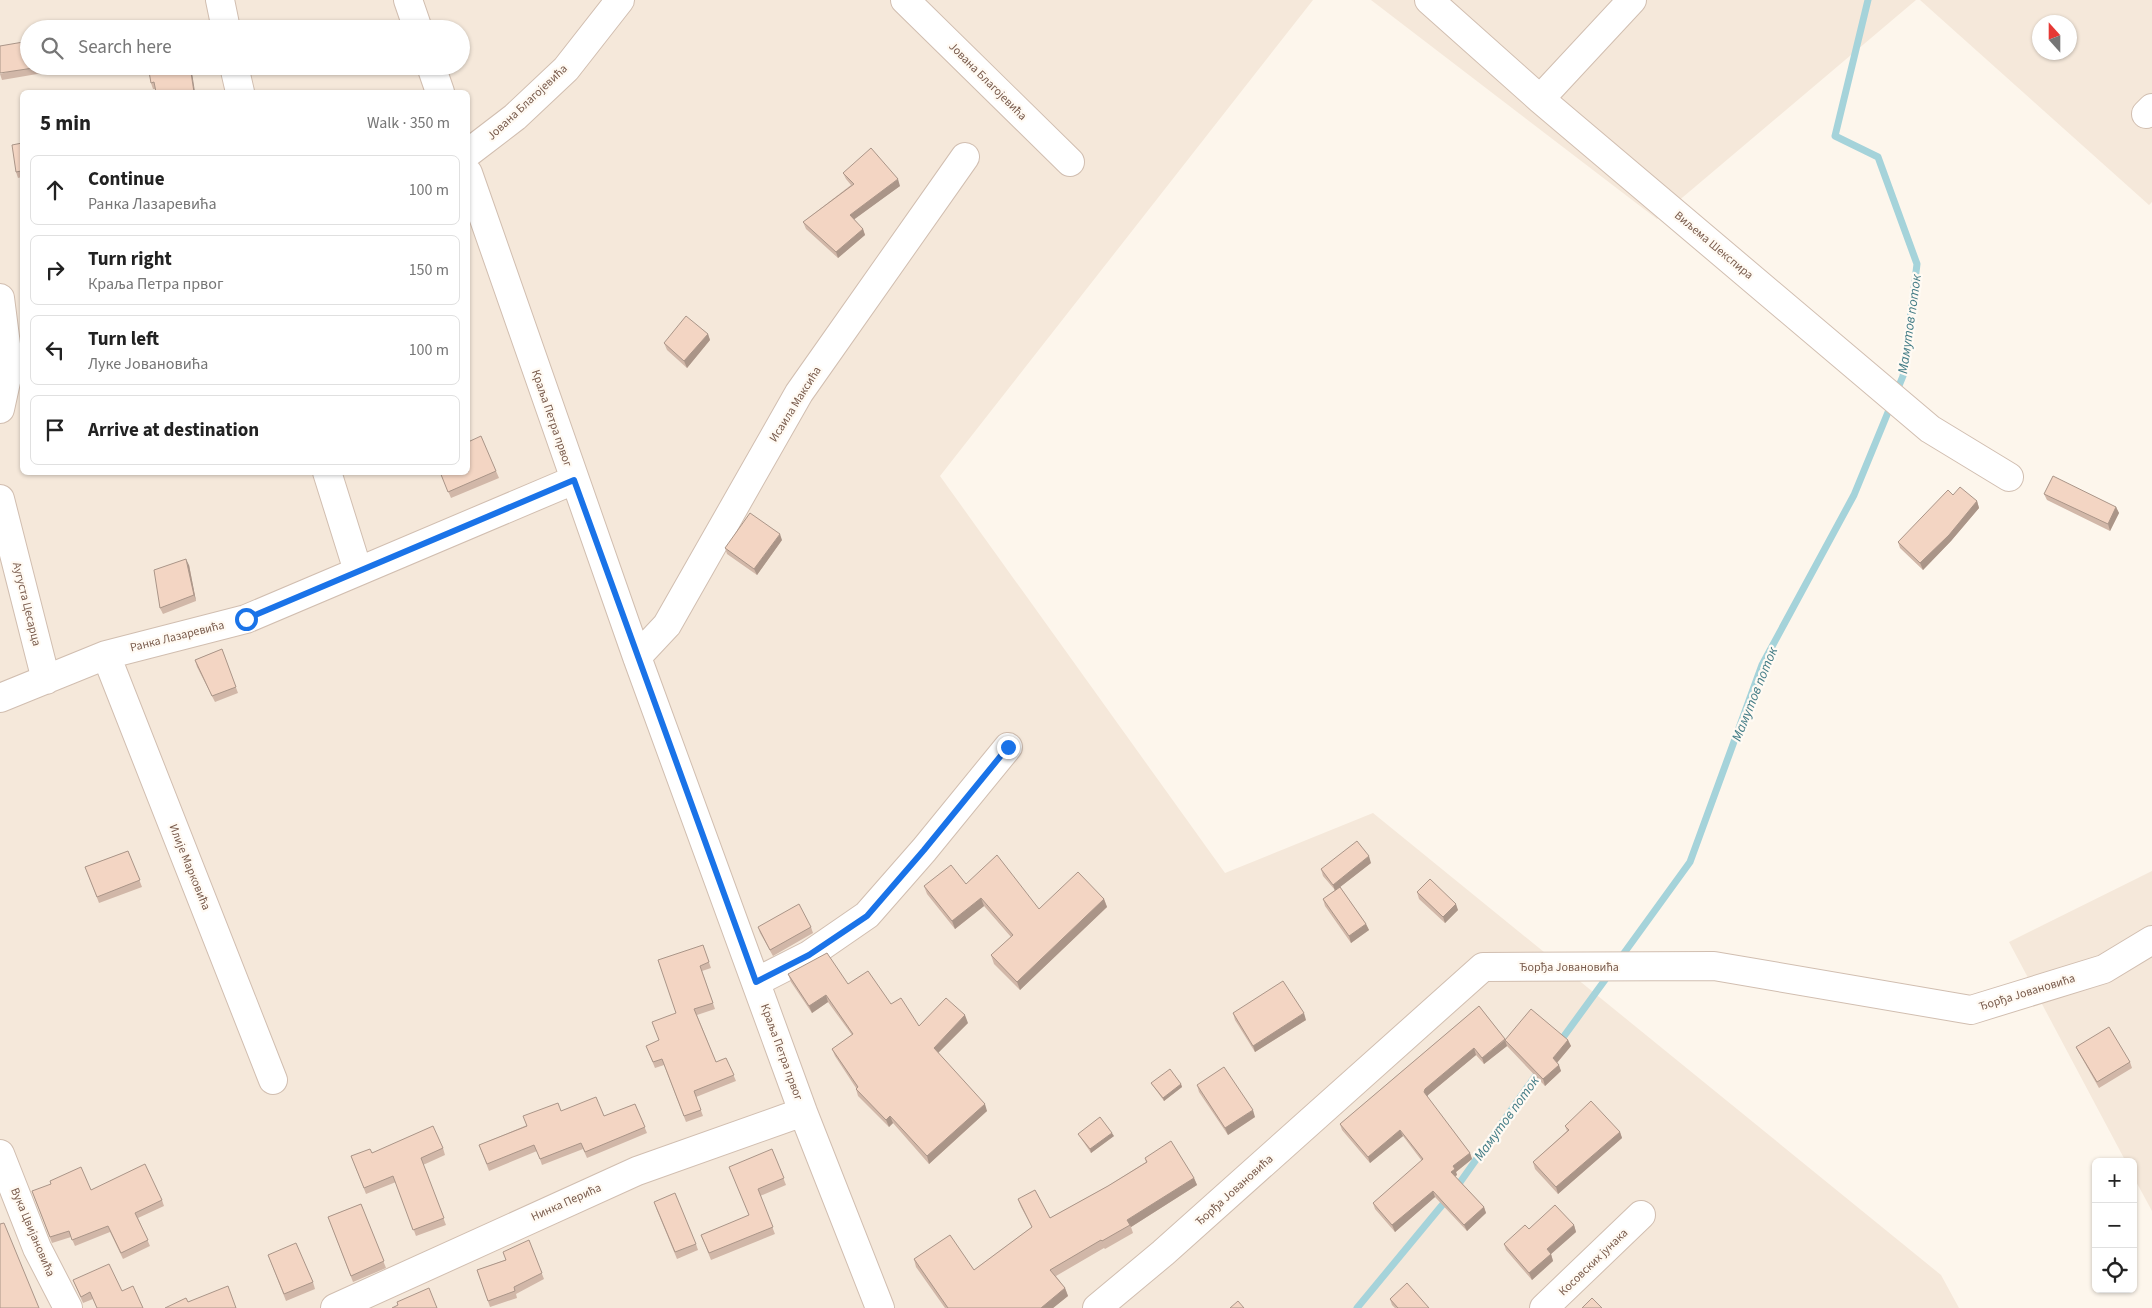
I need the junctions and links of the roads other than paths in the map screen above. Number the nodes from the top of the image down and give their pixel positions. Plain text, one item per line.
1 (220, 0) edge
2 (408, 0) edge
3 (620, 0) edge
4 (906, 0) edge
5 (1428, 0) edge
6 (1632, 0) edge
7 (224, 20) edge
8 (415, 20) edge
9 (236, 75) edge
10 (433, 75) edge
11 (240, 90) edge
12 (439, 90) edge
13 (1540, 99) junction
14 (470, 151) edge
15 (965, 157) dead end
16 (1070, 162) dead end
17 (470, 179) edge
18 (0, 298) edge
19 (0, 409) edge
20 (328, 475) edge
21 (2009, 477) dead end
22 (574, 480) junction
23 (0, 499) edge
24 (358, 571) junction
25 (106, 654) junction
26 (637, 657) junction
27 (46, 680) junction
28 (0, 698) edge
29 (1008, 747) dead end
30 (2152, 940) edge
31 (756, 982) junction
32 (273, 1080) dead end
33 (804, 1112) junction
34 (0, 1154) edge
35 (1642, 1215) dead end
36 (68, 1308) edge
37 (336, 1308) edge
38 (880, 1308) edge
39 (1097, 1308) edge
40 (1544, 1308) edge

1 - 7 street
2 - 8 street
3 - 14 street, Јована Благојевића
4 - 16 street, Јована Благојевића
5 - 13 street, Виљема Шекспира
6 - 13 street
9 - 11 street
10 - 12 street
13 - 21 street, Виљема Шекспира
15 - 26 street, Исаила Максића
17 - 22 street, Краља Петра првог
18 - 19 street
20 - 24 street
22 - 24 street, Ранка Лазаревића
22 - 26 street, Краља Петра првог
23 - 27 street, Аугуста Цесарца
24 - 25 street, Ранка Лазаревића
25 - 27 street, Ранка Лазаревића
25 - 32 street, Илије Марковића
26 - 31 street, Краља Петра првог
27 - 28 street, Ранка Лазаревића
29 - 31 street
30 - 39 street, Ђорђа Јовановића
31 - 33 street, Краља Петра првог
33 - 37 street, Нинка Перића
33 - 38 street, Краља Петра првог
34 - 36 street, Вука Цвијановића
35 - 40 street, Косовских јунака

